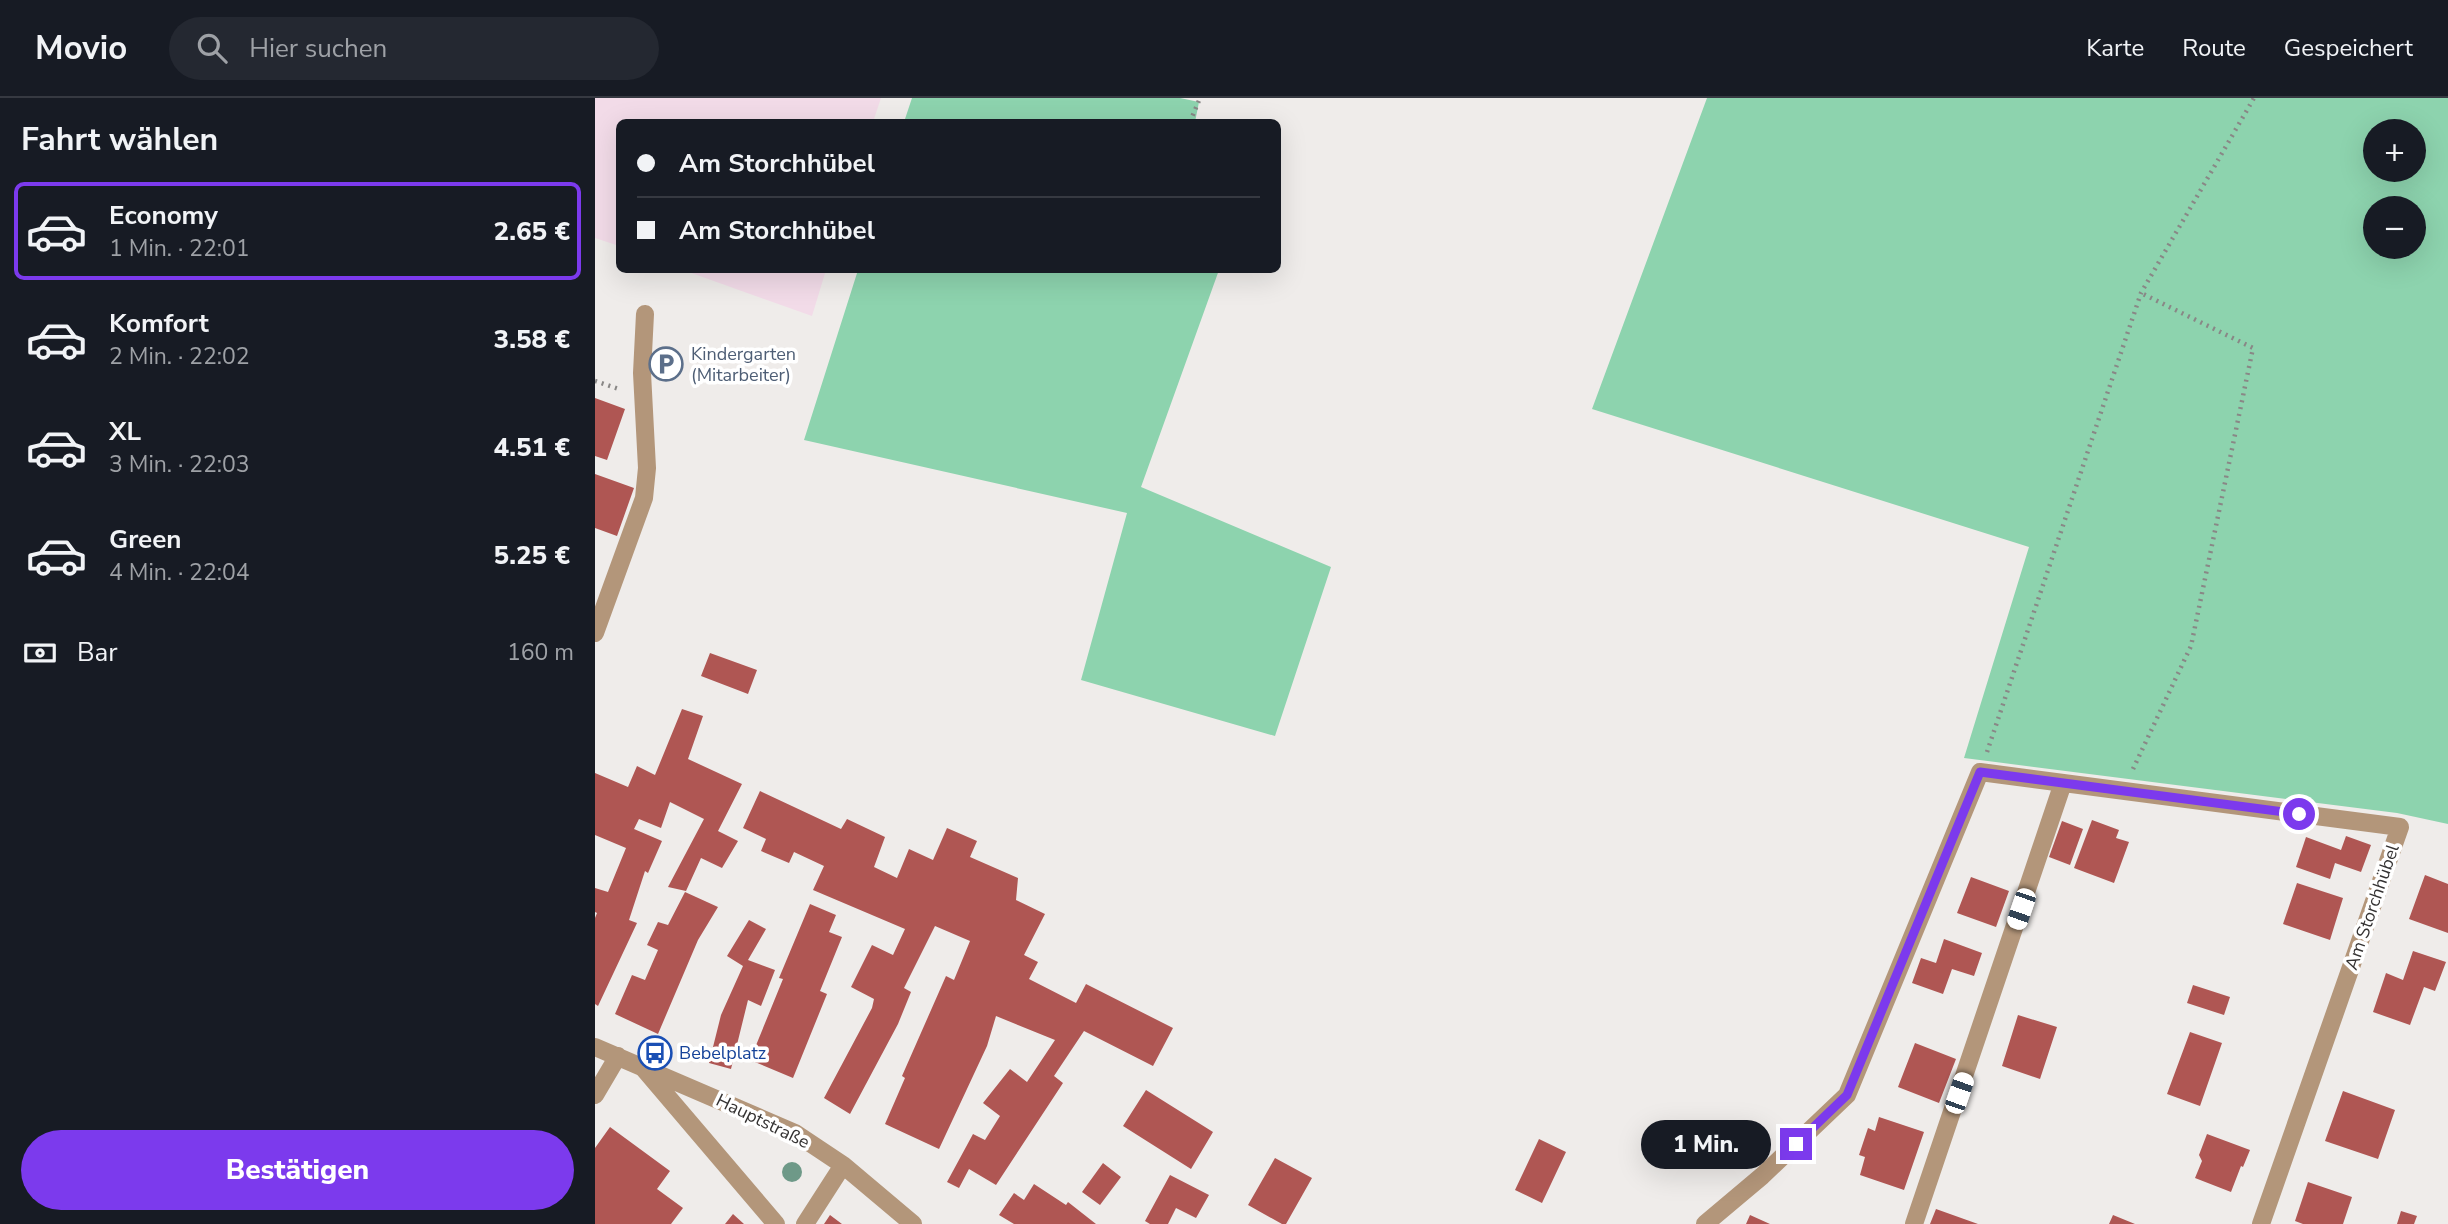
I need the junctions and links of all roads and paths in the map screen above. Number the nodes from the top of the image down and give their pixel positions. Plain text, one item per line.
1 (1200, 98) edge
2 (2254, 98) edge
3 (1191, 119) edge
4 (2141, 293) junction
5 (645, 314) dead end
6 (595, 633) edge
7 (1980, 772) junction
8 (2063, 783) junction
9 (2123, 791) junction
10 (595, 1047) edge
11 (618, 1056) junction
12 (641, 1066) junction
13 (595, 1095) edge
14 (843, 1165) junction
15 (776, 1224) edge
16 (805, 1224) edge
17 (913, 1224) edge
18 (1705, 1224) edge
19 (1914, 1224) edge
20 (2261, 1224) edge

1 - 3 path
2 - 4 path
4 - 7 path
4 - 9 path
5 - 6 street
7 - 8 street, Am Storchhübel
7 - 18 street
8 - 9 street, Am Storchhübel
8 - 19 street
9 - 20 street, Am Storchhübel
10 - 11 street, Hauptstraße
11 - 12 street, Hauptstraße
11 - 13 street
12 - 14 street, Hauptstraße
12 - 15 street
14 - 16 street
14 - 17 street, Hauptstraße

